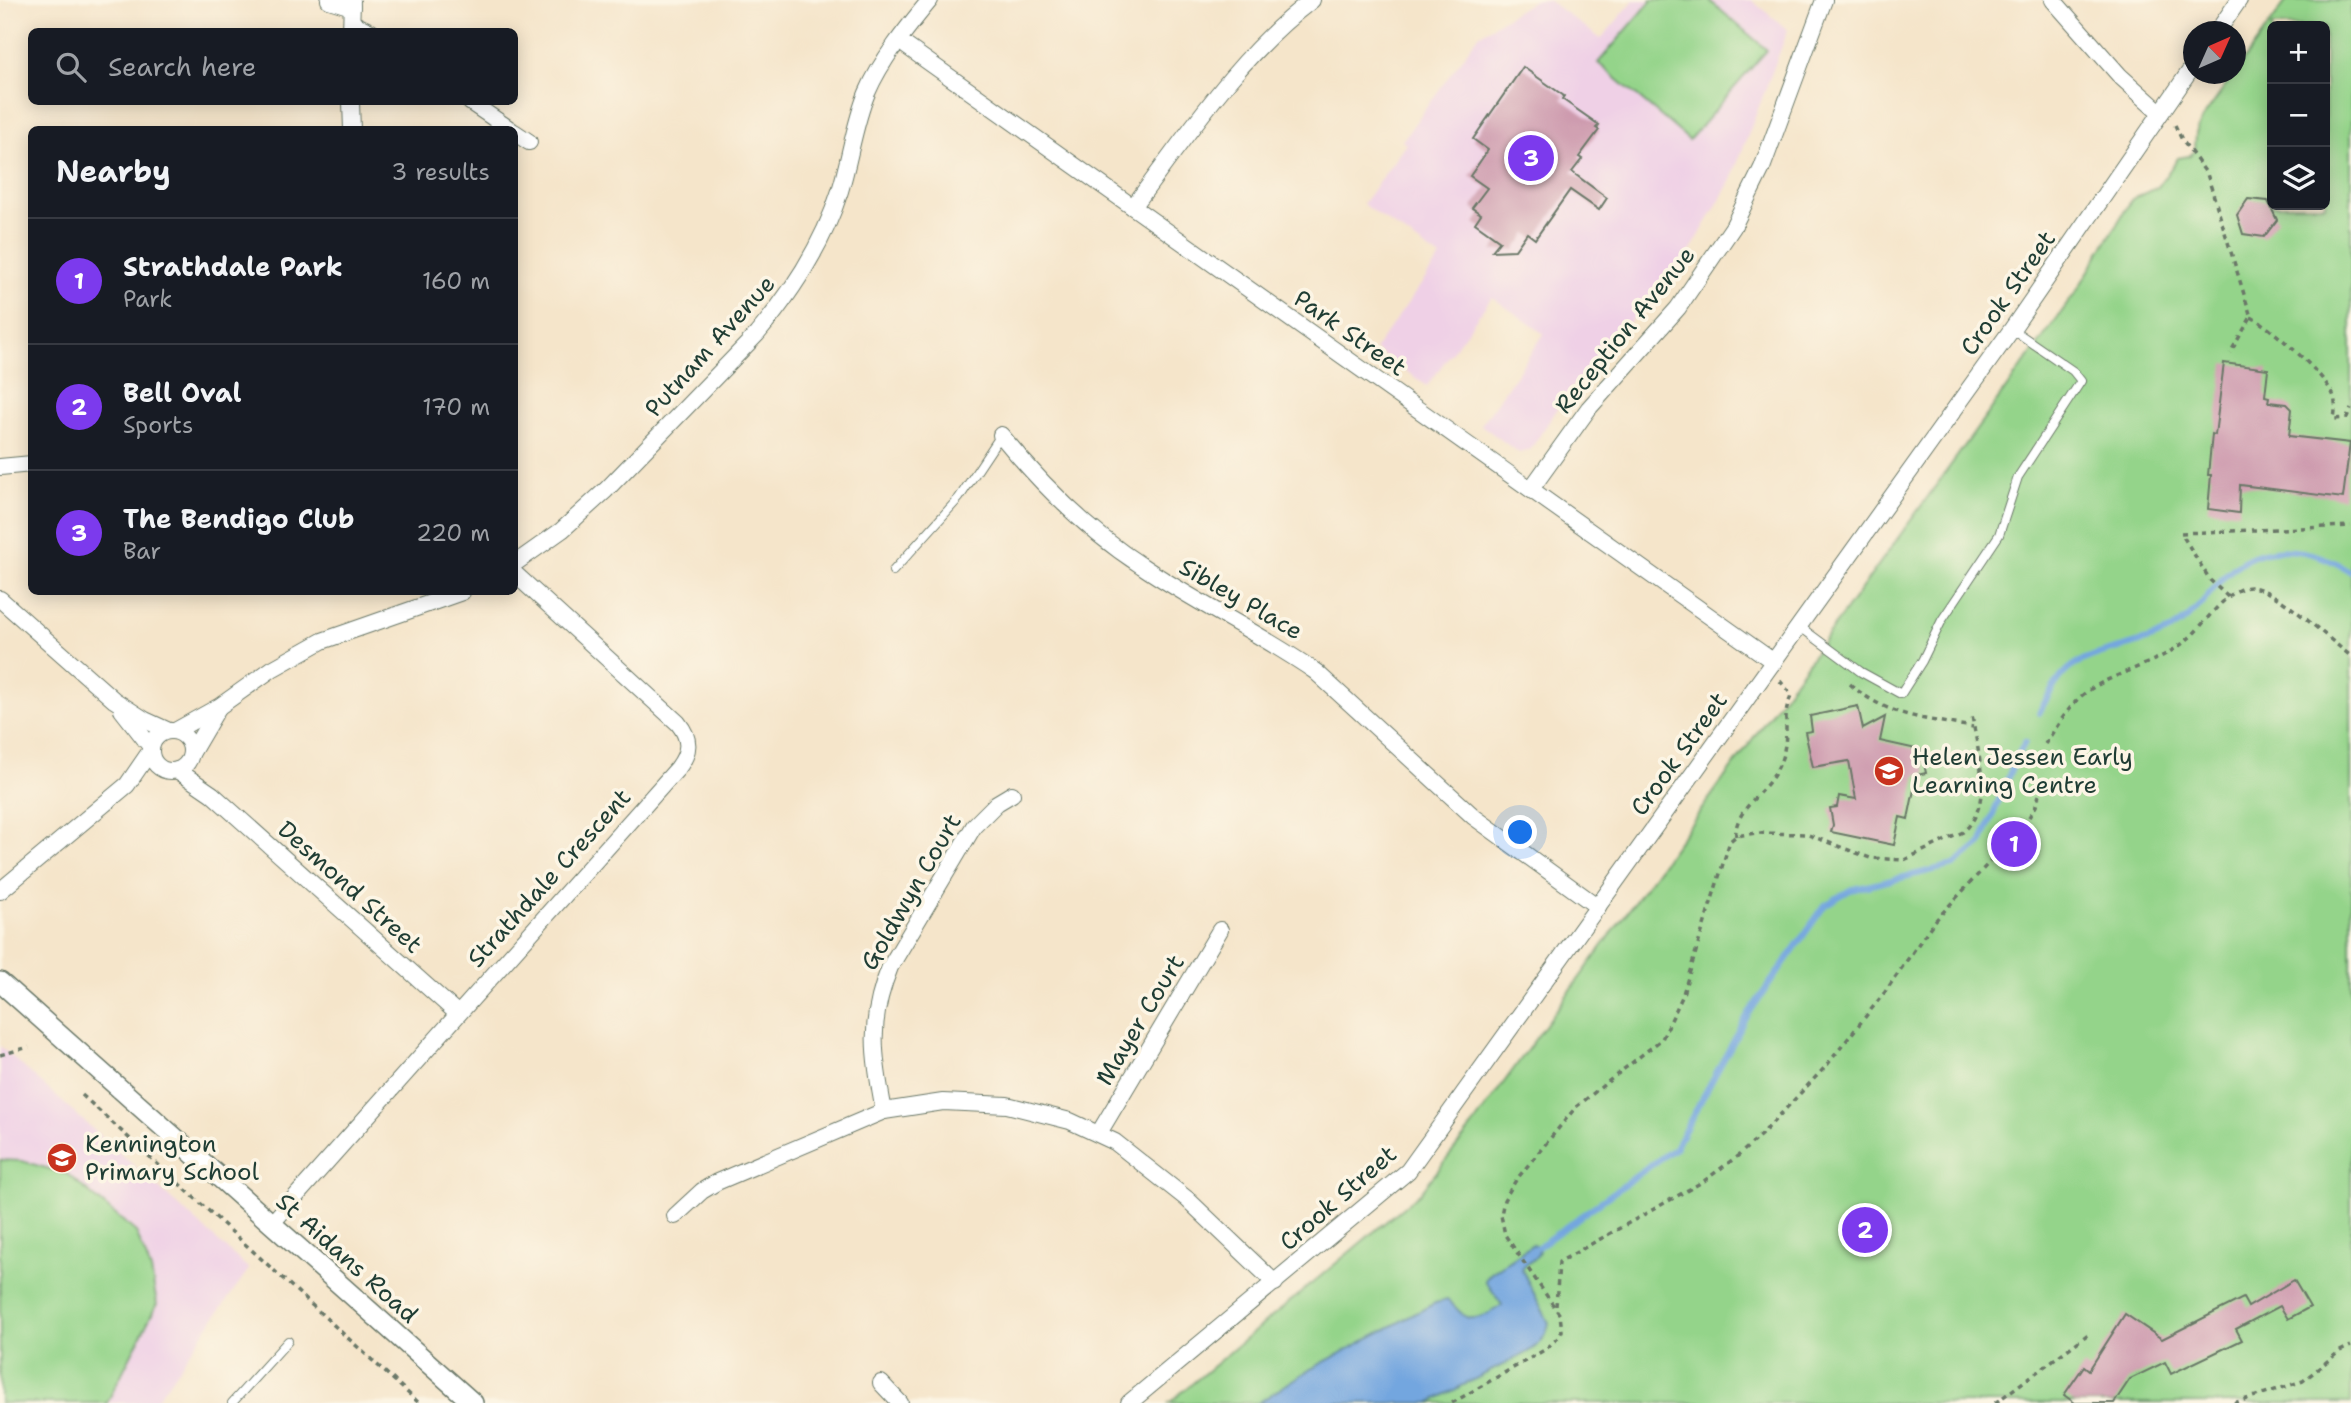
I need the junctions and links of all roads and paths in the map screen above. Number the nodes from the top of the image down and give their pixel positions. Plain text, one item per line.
1 (329, 0) edge
2 (930, 0) edge
3 (1312, 0) edge
4 (1824, 0) edge
5 (2053, 0) edge
6 (2239, 0) edge
7 (352, 15) edge
8 (2225, 21) edge
9 (367, 28) edge
10 (900, 41) junction
11 (2183, 80) edge
12 (351, 105) edge
13 (474, 105) edge
14 (2161, 113) junction
15 (352, 126) edge
16 (506, 126) edge
17 (518, 134) edge
18 (529, 142) dead end
19 (1133, 207) junction
20 (2251, 317) junction
21 (2012, 329) junction
22 (2230, 353) dead end
23 (2351, 409) edge
24 (1001, 435) joint
25 (28, 464) edge
26 (0, 467) edge
27 (1531, 489) junction
28 (2351, 526) edge
29 (518, 561) edge
30 (893, 571) dead end
31 (518, 577) edge
32 (452, 595) edge
33 (2228, 597) junction
34 (0, 598) edge
35 (1799, 626) junction
36 (2351, 656) edge
37 (1770, 667) junction
38 (1850, 684) dead end
39 (114, 700) junction
40 (220, 706) junction
41 (1972, 715) dead end
42 (1973, 727) junction
43 (172, 731) junction
44 (2045, 744) dead end
45 (151, 749) junction
46 (191, 754) junction
47 (171, 770) junction
48 (127, 785) junction
49 (212, 794) junction
50 (1012, 794) dead end
51 (2039, 795) dead end
52 (1736, 836) junction
53 (0, 891) edge
54 (1598, 907) junction
55 (1220, 930) dead end
56 (0, 982) edge
57 (458, 1014) junction
58 (29, 1047) dead end
59 (0, 1055) edge
60 (82, 1095) dead end
61 (884, 1111) junction
62 (1100, 1133) junction
63 (675, 1216) dead end
64 (271, 1223) junction
65 (1275, 1283) junction
66 (1556, 1308) junction
67 (2087, 1335) dead end
68 (288, 1340) dead end
69 (2351, 1346) edge
70 (881, 1383) dead end
71 (232, 1403) edge
72 (419, 1403) edge
73 (472, 1403) edge
74 (900, 1403) edge
75 (1129, 1403) edge
76 (1452, 1403) edge
77 (1996, 1403) edge
78 (2234, 1403) edge

1 - 7 street
2 - 10 street, Putnam Avenue
3 - 19 street
4 - 27 street, Reception Avenue
5 - 14 street
6 - 8 street
7 - 9 street
10 - 19 street, Park Street
10 - 29 street, Putnam Avenue
11 - 14 street, Crook Street
12 - 15 street
13 - 16 street
14 - 20 path
14 - 21 street, Crook Street
17 - 18 street
19 - 27 street, Park Street
20 - 22 path
20 - 23 path
21 - 35 street, Crook Street
21 - 35 lane
24 - 30 lane, Sibley Place
24 - 54 street, Sibley Place
25 - 26 street
27 - 37 street, Park Street
28 - 33 path
31 - 57 street, Strathdale Crescent
32 - 40 street
33 - 36 path
33 - 44 path
34 - 39 street
35 - 37 street, Crook Street
37 - 52 path
37 - 54 street, Crook Street
38 - 42 path
39 - 43 street
39 - 45 street
40 - 43 street
40 - 46 street
41 - 42 path
42 - 52 path
43 - 45 street
43 - 46 street
45 - 47 street
45 - 48 street
46 - 47 street
46 - 49 street, Desmond Street
47 - 48 street
47 - 49 street, Desmond Street
48 - 53 street
49 - 57 street, Desmond Street
50 - 61 street, Goldwyn Court
51 - 66 path
52 - 66 path
54 - 65 street, Crook Street
55 - 62 street, Mayer Court
56 - 64 street, St Aidans Road
57 - 64 street, Strathdale Crescent
58 - 59 path
60 - 72 path
61 - 62 street
61 - 63 street
62 - 65 street
64 - 73 street, St Aidans Road
65 - 75 street, Crook Street
66 - 76 path
67 - 77 path
68 - 71 lane
69 - 78 path
70 - 74 street

